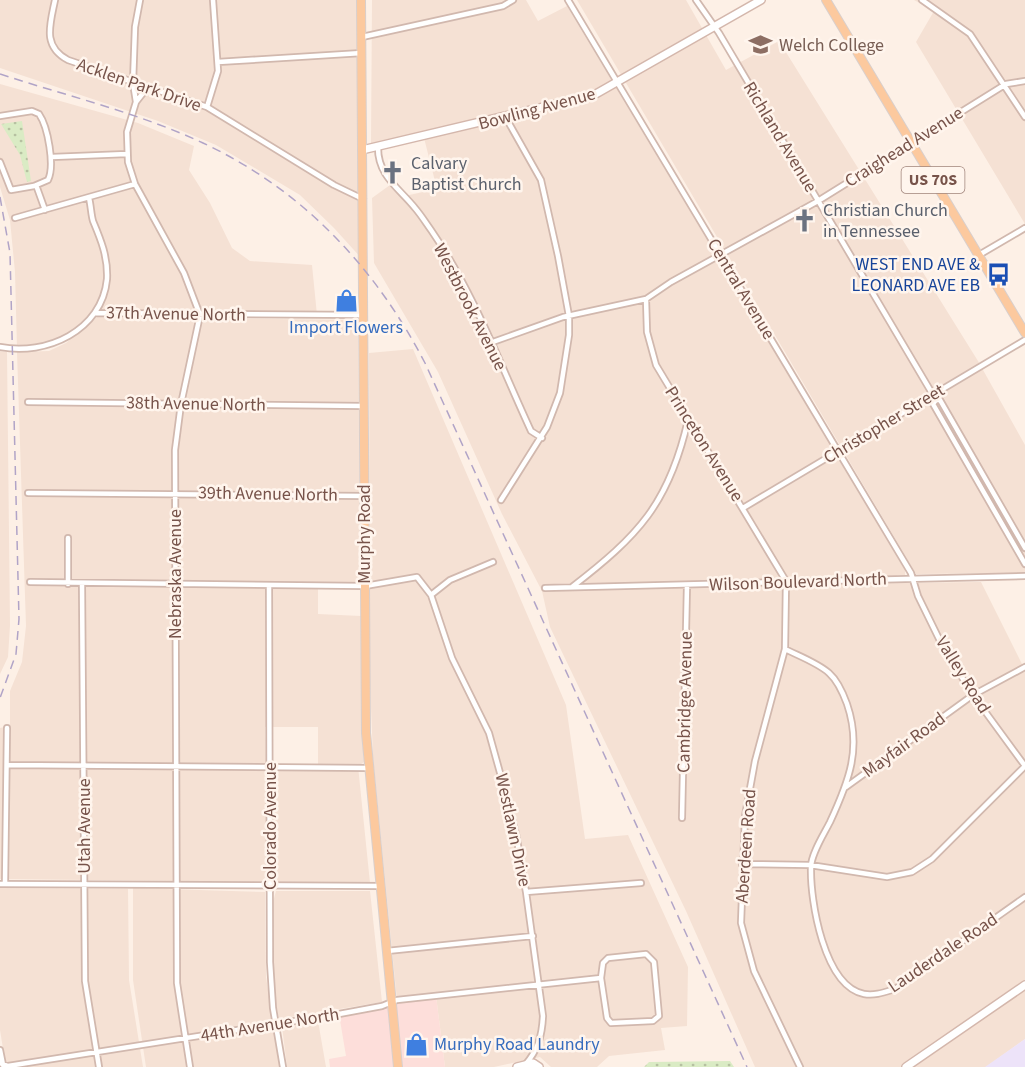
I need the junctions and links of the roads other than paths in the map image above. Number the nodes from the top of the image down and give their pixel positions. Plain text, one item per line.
1 (55, 0) edge
2 (140, 0) edge
3 (213, 0) edge
4 (361, 0) edge
5 (513, 0) edge
6 (568, 0) edge
7 (696, 0) edge
8 (761, 0) edge
9 (826, 0) edge
10 (922, 0) edge
11 (715, 27) junction
12 (362, 37) junction
13 (362, 53) junction
14 (218, 62) junction
15 (1025, 81) edge
16 (133, 83) junction
17 (618, 84) junction
18 (1006, 84) junction
19 (147, 88) junction
20 (136, 102) junction
21 (207, 107) junction
22 (0, 116) edge
23 (1025, 117) edge
24 (506, 118) junction
25 (911, 141) junction
26 (378, 148) junction
27 (362, 150) junction
28 (127, 154) junction
29 (52, 157) junction
30 (0, 162) edge
31 (135, 184) junction
32 (36, 185) junction
33 (89, 198) junction
34 (363, 199) junction
35 (818, 201) junction
36 (45, 210) junction
37 (15, 218) dead end
38 (1025, 228) edge
39 (979, 255) junction
40 (721, 256) junction
41 (646, 299) junction
42 (95, 314) junction
43 (200, 315) junction
44 (363, 315) junction
45 (569, 316) junction
46 (1025, 333) edge
47 (1025, 340) edge
48 (490, 343) junction
49 (0, 347) edge
50 (934, 397) junction
51 (28, 402) dead end
52 (181, 404) junction
53 (364, 406) junction
54 (688, 420) junction
55 (542, 438) junction
56 (838, 451) junction
57 (28, 493) dead end
58 (175, 493) junction
59 (364, 496) junction
60 (501, 500) dead end
61 (743, 507) junction
62 (68, 538) dead end
63 (1025, 548) edge
64 (493, 562) dead end
65 (1025, 564) edge
66 (1025, 576) edge
67 (914, 578) junction
68 (786, 581) junction
69 (30, 582) dead end
70 (175, 583) junction
71 (68, 584) junction
72 (82, 584) junction
73 (268, 585) junction
74 (687, 585) junction
75 (365, 586) junction
76 (572, 587) junction
77 (545, 588) dead end
78 (431, 595) junction
79 (785, 649) junction
80 (1025, 667) edge
81 (973, 695) junction
82 (7, 728) dead end
83 (7, 765) junction
84 (84, 765) junction
85 (177, 766) junction
86 (1025, 766) edge
87 (270, 768) junction
88 (369, 768) junction
89 (846, 787) junction
90 (682, 818) dead end
91 (742, 864) junction
92 (810, 865) junction
93 (84, 883) junction
94 (641, 883) dead end
95 (2, 884) edge
96 (177, 886) junction
97 (270, 886) junction
98 (381, 886) junction
99 (526, 892) junction
100 (1025, 897) edge
101 (533, 936) junction
102 (387, 951) junction
103 (601, 978) junction
104 (540, 983) junction
105 (1025, 985) edge
106 (392, 1002) junction
107 (276, 1023) junction
108 (185, 1038) junction
109 (0, 1050) edge
110 (96, 1051) junction
111 (2, 1065) edge
112 (521, 1066) edge
113 (99, 1067) edge
114 (190, 1067) edge
115 (283, 1067) edge
116 (399, 1067) edge
117 (539, 1067) edge
118 (800, 1067) edge
119 (906, 1067) edge

1 - 16 street, Acklen Park Drive
2 - 16 street
3 - 14 street
4 - 12 main road, Murphy Road
5 - 12 street
6 - 17 street, Central Avenue
7 - 11 street, Richland Avenue
8 - 11 street, Bowling Avenue
9 - 25 main road, US 70S
10 - 18 street
11 - 17 street, Bowling Avenue
11 - 35 street, Richland Avenue
12 - 13 main road, Murphy Road
13 - 14 street
13 - 27 main road, Murphy Road
14 - 21 street
15 - 18 street, Craighead Avenue
16 - 19 street, Acklen Park Drive
16 - 20 street
17 - 24 street, Bowling Avenue
17 - 40 street, Central Avenue
18 - 23 street
18 - 25 street, Craighead Avenue
19 - 20 street
19 - 21 street, Acklen Park Drive
20 - 28 street, Nebraska Avenue
21 - 34 street, Acklen Park Drive
22 - 29 street
24 - 26 street, Bowling Avenue
24 - 45 street
25 - 35 street, Craighead Avenue
25 - 39 main road, US 70S
26 - 27 street, Bowling Avenue
26 - 48 street, Westbrook Avenue
27 - 34 main road, Murphy Road
28 - 29 street
28 - 31 street, Nebraska Avenue
29 - 32 street
30 - 32 street
31 - 33 street
31 - 43 street, Nebraska Avenue
32 - 36 street
33 - 36 street
33 - 42 street
34 - 44 main road, Murphy Road
35 - 40 street, Craighead Avenue
35 - 50 street, Richland Avenue
36 - 37 street
38 - 39 street
39 - 46 main road, US 70S
40 - 41 street, Craighead Avenue
40 - 56 street, Central Avenue
41 - 45 street, Craighead Avenue
41 - 54 street, Princeton Avenue
42 - 43 street, 37th Avenue North
42 - 49 street, 37th Avenue North
43 - 44 street, 37th Avenue North
43 - 52 street, Nebraska Avenue
44 - 53 main road, Murphy Road
45 - 48 street, Craighead Avenue
45 - 55 street
47 - 50 street, Christopher Street
48 - 55 street, Westbrook Avenue
50 - 56 street, Christopher Street
50 - 63 street, Richland Avenue
50 - 65 street, Richland Avenue
51 - 52 street, 38th Avenue North
52 - 53 street, 38th Avenue North
52 - 58 street, Nebraska Avenue
53 - 59 main road, Murphy Road
54 - 61 street, Princeton Avenue
54 - 76 street
55 - 60 street
56 - 61 street, Christopher Street
56 - 67 street, Central Avenue
57 - 58 street, 39th Avenue North
58 - 59 street, 39th Avenue North
58 - 70 street, Nebraska Avenue
59 - 75 main road, Murphy Road
61 - 68 street, Princeton Avenue
62 - 71 street
64 - 78 street
66 - 67 street, Wilson Boulevard North
67 - 68 street, Wilson Boulevard North
67 - 81 street, Valley Road
68 - 74 street, Wilson Boulevard North
68 - 79 street, Aberdeen Road
69 - 71 street
70 - 72 street
70 - 73 street
70 - 85 street, Nebraska Avenue
71 - 72 street
72 - 84 street, Utah Avenue
73 - 75 street
73 - 87 street, Colorado Avenue
74 - 76 street, Wilson Boulevard North
74 - 90 street, Cambridge Avenue
75 - 78 street
75 - 88 main road, Murphy Road
76 - 77 street, Wilson Boulevard North
78 - 99 street, Westlawn Drive
79 - 89 street
79 - 91 street, Aberdeen Road
80 - 81 street, Mayfair Road
81 - 86 street, Valley Road
81 - 89 street, Mayfair Road
82 - 83 street
83 - 84 street
83 - 95 street
84 - 85 street
84 - 93 street, Utah Avenue
85 - 87 street
85 - 96 street, Nebraska Avenue
86 - 92 street
87 - 88 street
87 - 97 street, Colorado Avenue
88 - 98 main road, Murphy Road
89 - 92 street
91 - 92 street
91 - 118 street, Aberdeen Road
92 - 100 street, Lauderdale Road
93 - 95 street
93 - 96 street
93 - 110 street, Utah Avenue
94 - 99 street
96 - 97 street
96 - 108 street, Nebraska Avenue
97 - 98 street
97 - 107 street, Colorado Avenue
98 - 102 main road, Murphy Road
99 - 101 street, Westlawn Drive
101 - 102 street
101 - 104 street, Westlawn Drive
102 - 106 main road, Murphy Road
103 - 103 street
103 - 104 street, 44th Avenue North
104 - 106 street, 44th Avenue North
104 - 112 street, Westlawn Drive
105 - 119 street
106 - 107 street, 44th Avenue North
106 - 116 main road, Murphy Road
107 - 108 street, 44th Avenue North
107 - 115 street, Colorado Avenue
108 - 110 street, 44th Avenue North
108 - 114 street, Nebraska Avenue
109 - 111 street
110 - 111 street, 44th Avenue North
110 - 113 street, Utah Avenue
112 - 117 street

